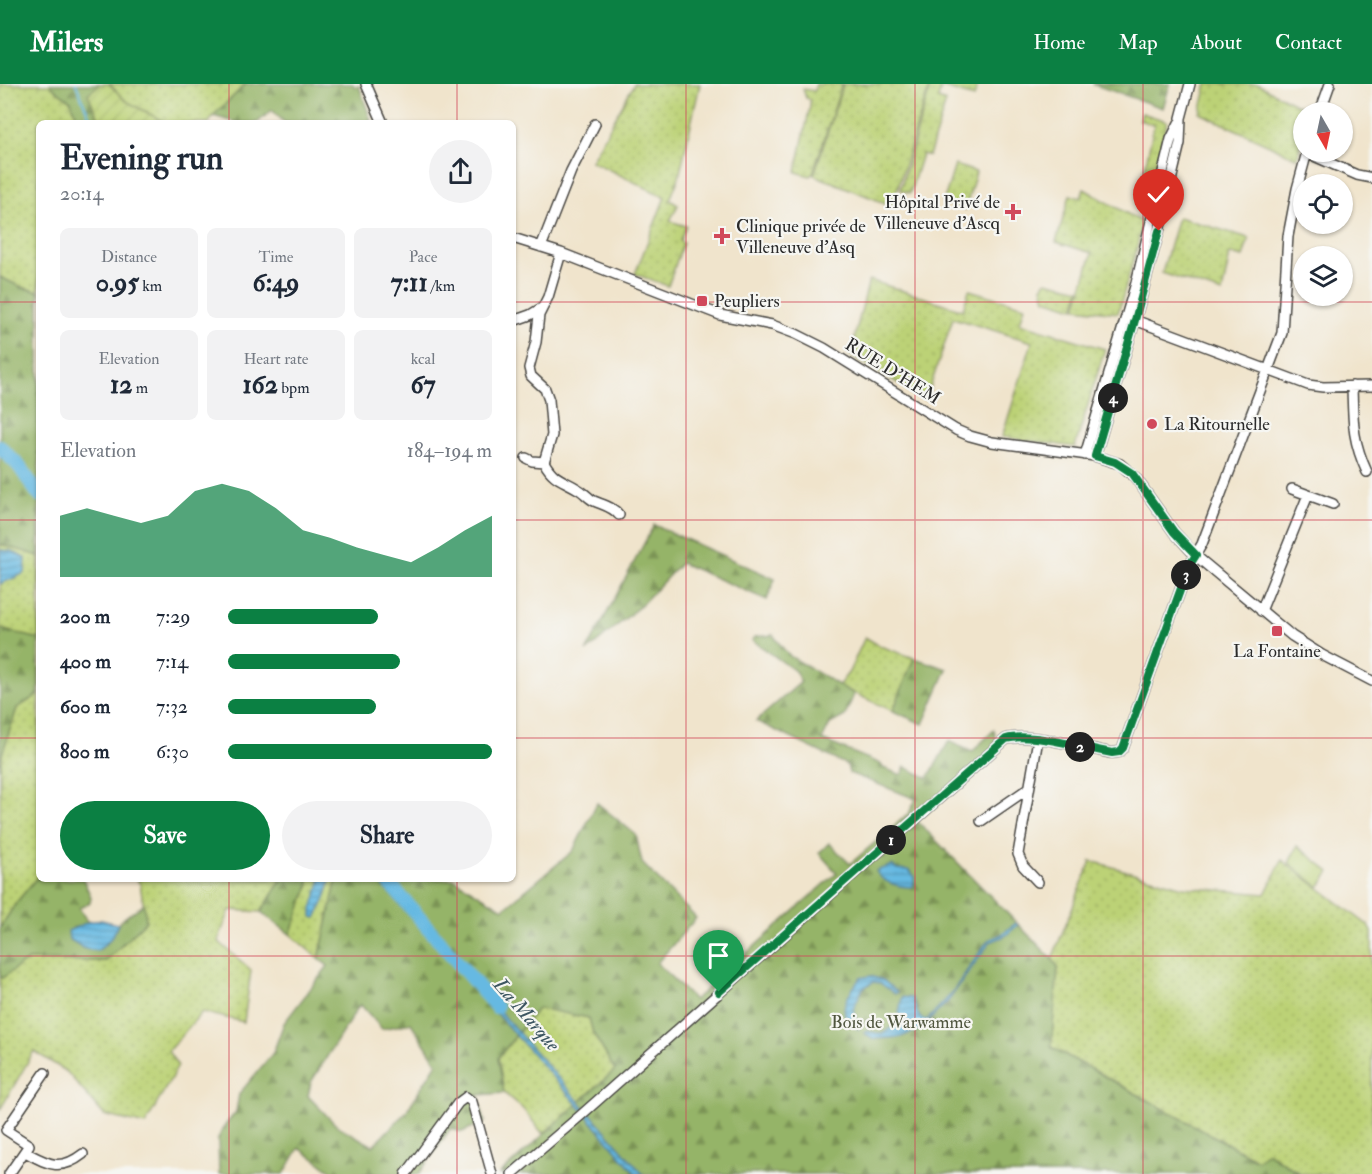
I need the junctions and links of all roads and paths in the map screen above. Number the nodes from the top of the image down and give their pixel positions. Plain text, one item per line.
1 (366, 84) edge
2 (1190, 84) edge
3 (1330, 84) edge
4 (1324, 102) edge
5 (382, 120) edge
6 (595, 124) dead end
7 (1304, 162) edge
8 (1329, 162) edge
9 (1372, 178) edge
10 (516, 239) edge
11 (541, 247) junction
12 (561, 253) junction
13 (543, 307) junction
14 (1131, 319) junction
15 (516, 320) edge
16 (1268, 369) junction
17 (1353, 386) junction
18 (1372, 386) edge
19 (1090, 456) junction
20 (526, 458) dead end
21 (544, 462) junction
22 (1367, 472) dead end
23 (1292, 489) dead end
24 (1308, 495) junction
25 (1333, 504) dead end
26 (619, 515) dead end
27 (1196, 555) junction
28 (1261, 611) junction
29 (1372, 681) edge
30 (1038, 739) junction
31 (1029, 788) junction
32 (981, 821) dead end
33 (1038, 882) dead end
34 (45, 1073) dead end
35 (25, 1152) junction
36 (83, 1154) dead end
37 (9, 1174) edge
38 (406, 1174) edge
39 (492, 1174) edge
40 (512, 1174) edge

1 - 5 street
2 - 14 street
3 - 4 street
6 - 11 street
7 - 16 street
8 - 9 street
10 - 11 street, RUE D'HEM
11 - 12 street, RUE D'HEM
12 - 13 street
12 - 19 street, RUE D'HEM
13 - 15 street
13 - 21 street
14 - 16 street
14 - 19 street
16 - 17 street
16 - 27 street
17 - 18 street
17 - 22 street
19 - 27 street, RUE D'HEM
20 - 21 street
21 - 26 street
23 - 24 street
24 - 25 street
24 - 28 street
27 - 28 street, RUE D'HEM
27 - 30 street
28 - 29 street, RUE D'HEM
30 - 31 street
30 - 40 street
31 - 32 street
31 - 33 street
34 - 35 street
35 - 36 street
35 - 37 street
38 - 39 street

